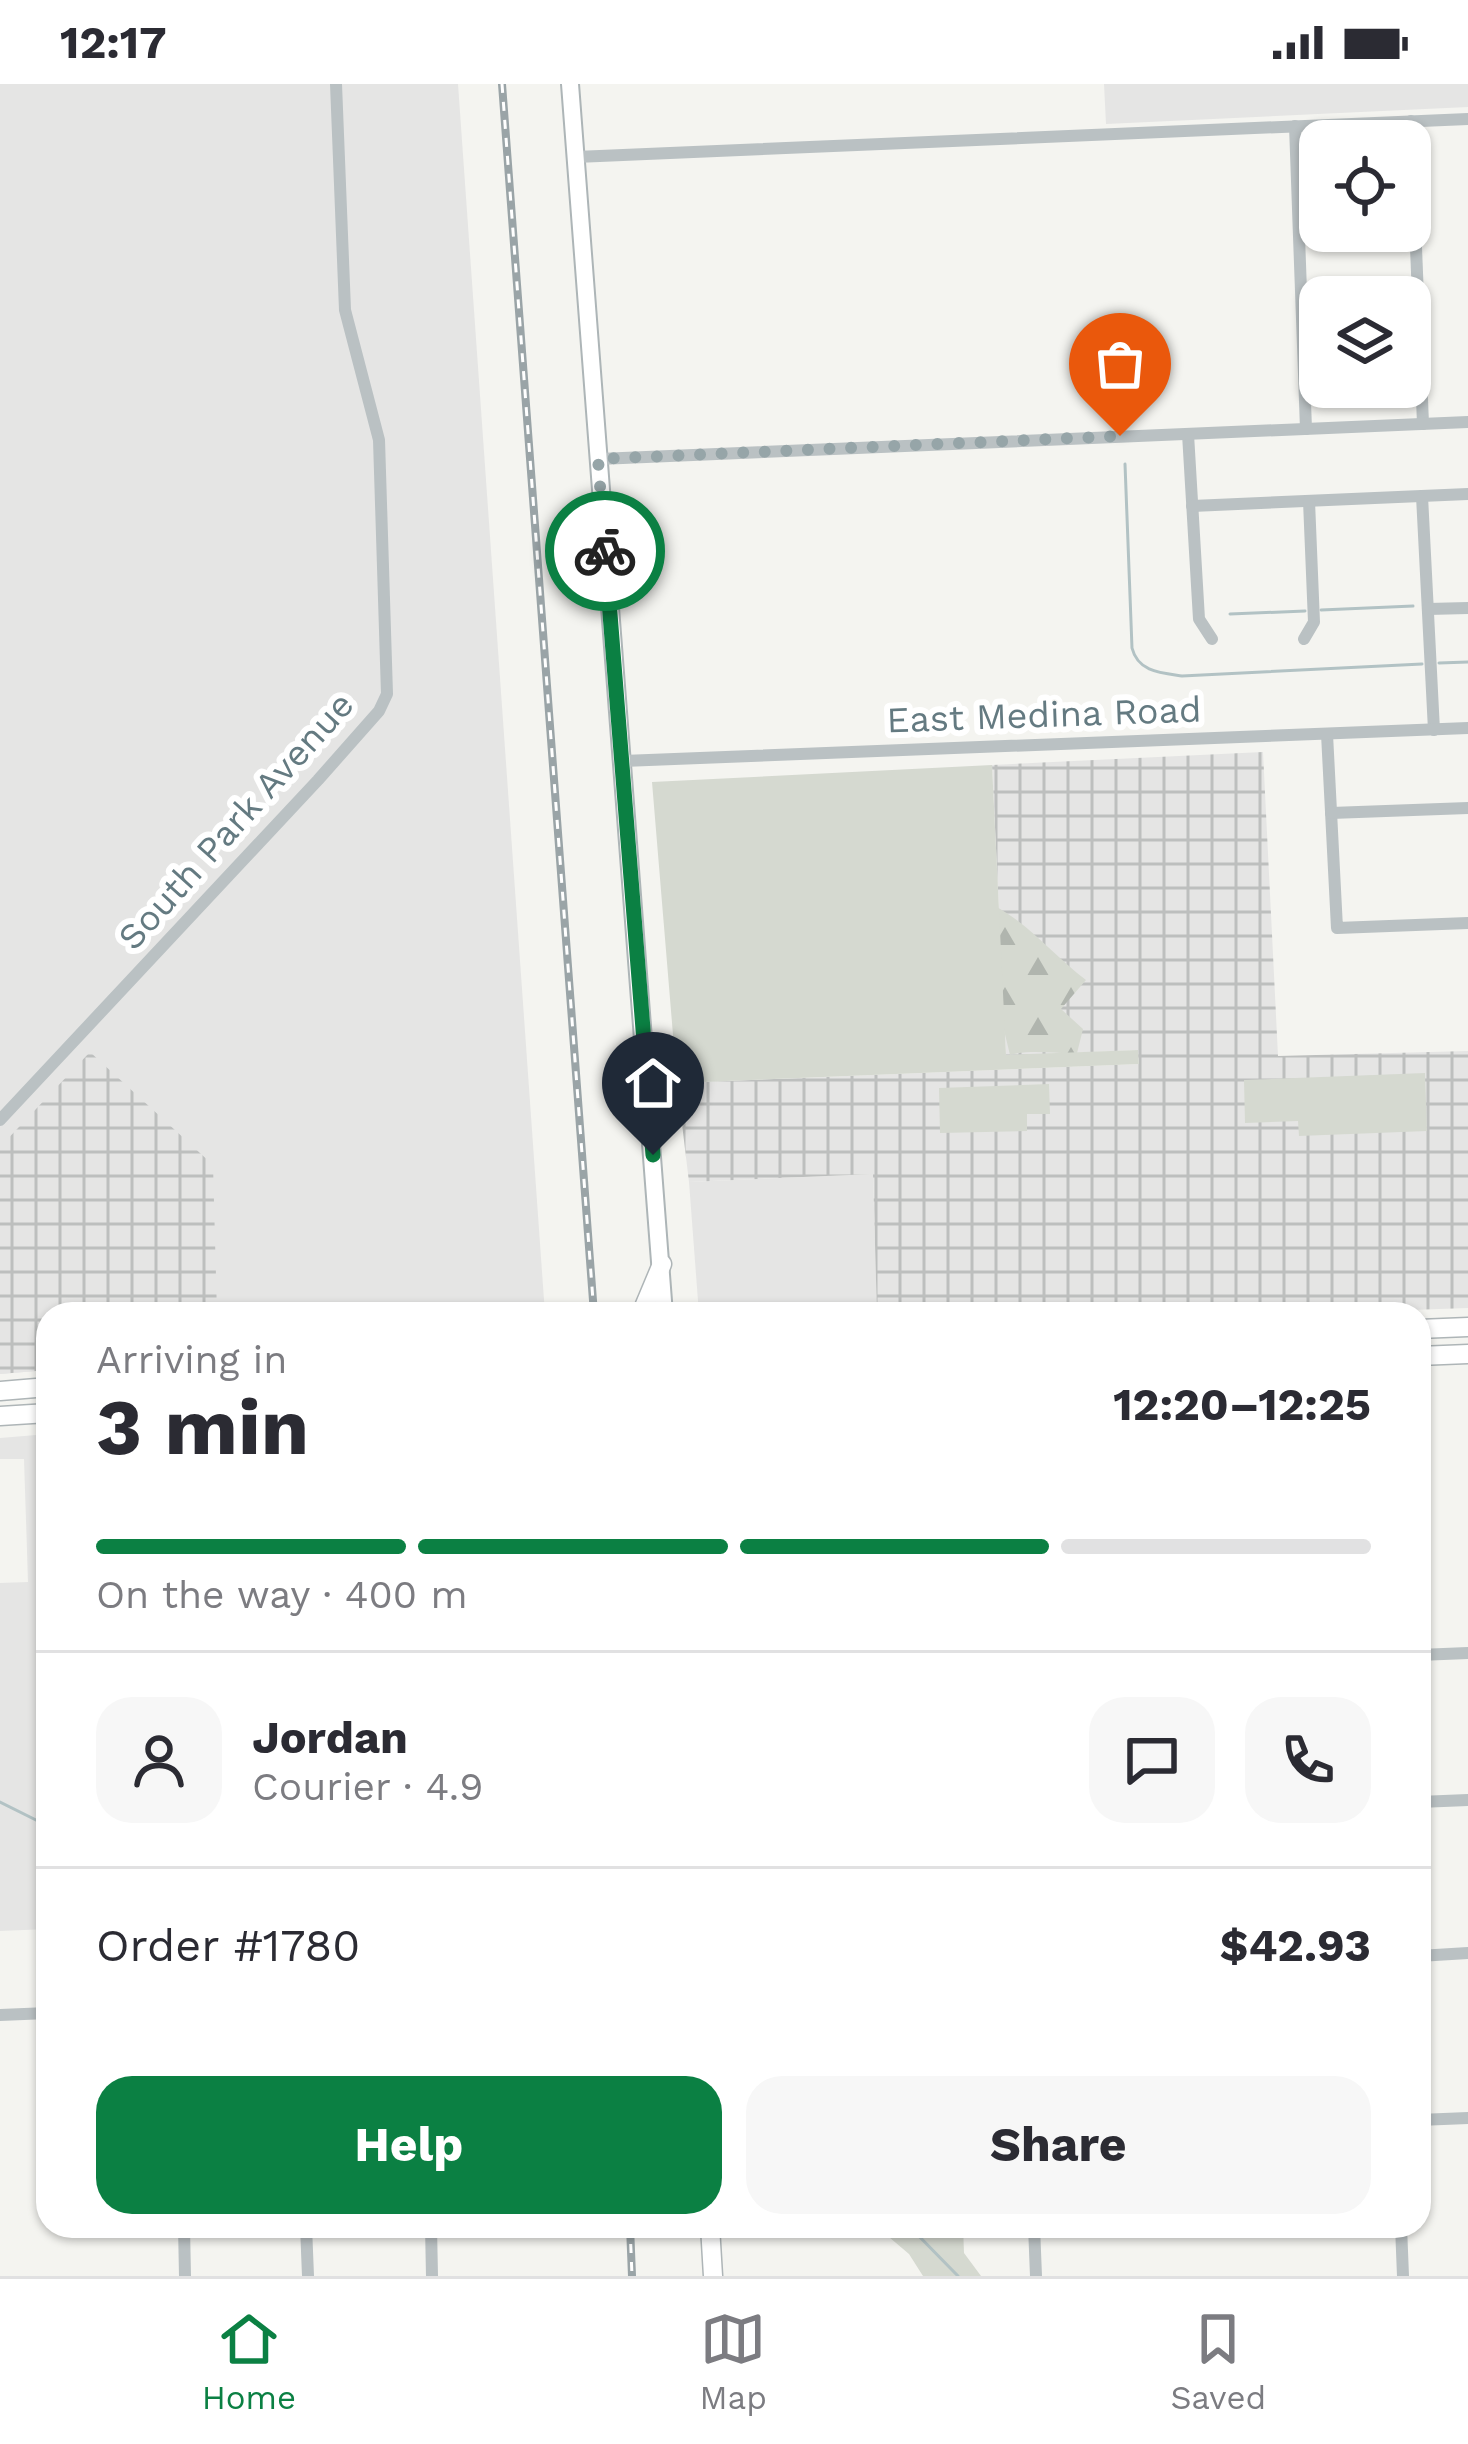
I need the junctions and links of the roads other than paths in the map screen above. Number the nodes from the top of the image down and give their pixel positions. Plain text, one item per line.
1 (336, 84) edge
2 (570, 84) edge
3 (1468, 119) edge
4 (1431, 120) edge
5 (1295, 126) junction
6 (1299, 126) edge
7 (575, 158) junction
8 (1416, 252) edge
9 (1468, 422) edge
10 (1423, 424) junction
11 (1306, 429) junction
12 (1188, 434) junction
13 (598, 459) junction
14 (1468, 494) edge
15 (1422, 496) junction
16 (1309, 501) junction
17 (1192, 506) junction
18 (1468, 608) edge
19 (1428, 609) junction
20 (1212, 639) dead end
21 (1304, 639) dead end
22 (1468, 728) edge
23 (1434, 730) junction
24 (1328, 734) junction
25 (623, 761) junction
26 (1468, 808) edge
27 (1331, 813) junction
28 (1468, 923) edge
29 (0, 1120) edge
30 (662, 1264) junction
31 (646, 1302) edge
32 (664, 1302) edge
33 (1468, 1327) edge
34 (1431, 1329) edge
35 (1468, 1354) edge
36 (1431, 1356) edge
37 (36, 1388) edge
38 (0, 1391) edge
39 (36, 1414) edge
40 (0, 1416) edge
41 (1468, 1653) edge
42 (1431, 1655) edge
43 (1468, 1800) edge
44 (1431, 1802) edge
45 (1468, 1953) edge
46 (1431, 1955) edge
47 (36, 2013) edge
48 (0, 2014) edge
49 (1468, 2118) edge
50 (1431, 2120) edge
51 (184, 2238) edge
52 (306, 2238) edge
53 (431, 2238) edge
54 (711, 2238) edge
55 (1034, 2238) edge
56 (1401, 2238) edge
57 (184, 2276) edge
58 (308, 2276) edge
59 (432, 2276) edge
60 (713, 2276) edge
61 (1036, 2276) edge
62 (1403, 2276) edge

1 - 29 street, South Park Avenue
2 - 7 main road
3 - 4 street
5 - 6 street
5 - 7 street
5 - 11 street
7 - 13 main road
8 - 10 street
9 - 10 street
10 - 11 street
11 - 12 street
12 - 13 street
12 - 17 street
13 - 25 main road
14 - 15 street
15 - 16 street
15 - 19 street
16 - 17 street
16 - 21 street
17 - 20 street
18 - 19 street
19 - 23 street
22 - 23 street, East Medina Road
23 - 24 street, East Medina Road
24 - 25 street, East Medina Road
24 - 27 street
25 - 30 main road
26 - 27 street
27 - 28 street
30 - 31 main road
30 - 32 main road
33 - 34 main road
35 - 36 main road
37 - 38 main road
39 - 40 main road
41 - 42 street
43 - 44 street
45 - 46 street
47 - 48 street
49 - 50 street
51 - 57 street
52 - 58 street
53 - 59 street
54 - 60 main road
55 - 61 street
56 - 62 street

